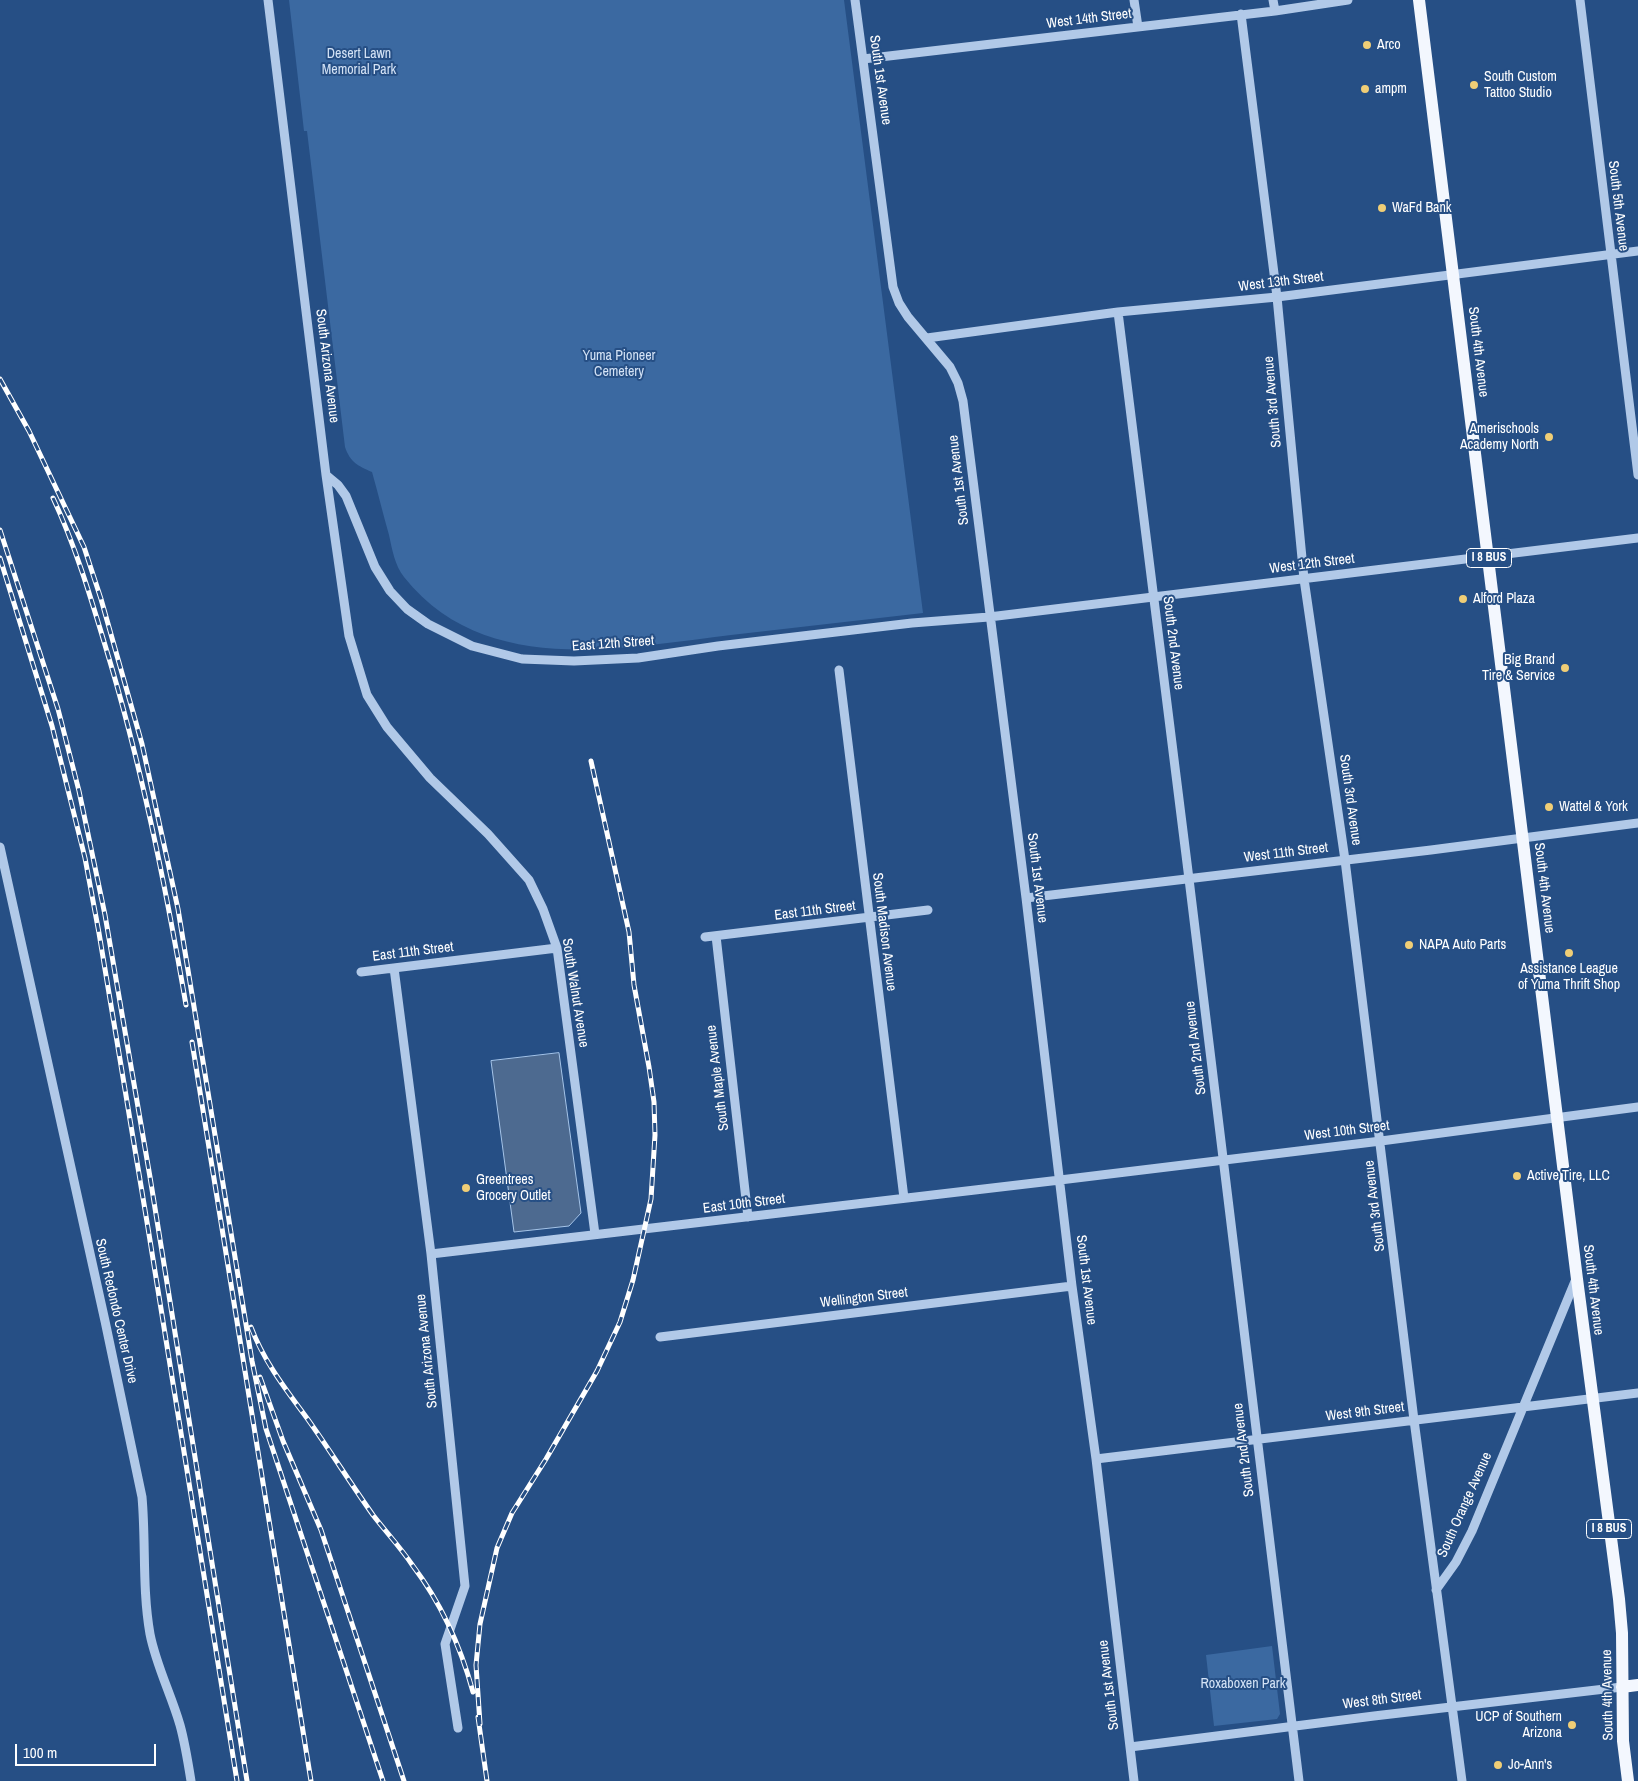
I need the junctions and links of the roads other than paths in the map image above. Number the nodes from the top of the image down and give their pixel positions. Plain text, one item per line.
1 (268, 0) edge
2 (855, 0) edge
3 (1134, 0) edge
4 (1274, 0) edge
5 (1348, 0) edge
6 (1419, 0) edge
7 (1580, 0) edge
8 (1275, 11) junction
9 (1241, 14) junction
10 (1138, 27) junction
11 (863, 59) junction
12 (1638, 251) edge
13 (1610, 255) junction
14 (1453, 274) junction
15 (1277, 297) junction
16 (1118, 312) junction
17 (927, 338) junction
18 (326, 475) junction
19 (1638, 475) edge
20 (1638, 538) edge
21 (1488, 556) junction
22 (1304, 579) junction
23 (1153, 597) junction
24 (990, 617) junction
25 (839, 670) dead end
26 (387, 727) joint
27 (1638, 823) edge
28 (1523, 837) junction
29 (0, 847) edge
30 (1345, 860) junction
31 (1189, 878) junction
32 (1026, 898) junction
33 (928, 910) dead end
34 (868, 918) junction
35 (716, 936) junction
36 (705, 937) dead end
37 (557, 948) junction
38 (394, 968) junction
39 (361, 972) dead end
40 (1638, 1107) edge
41 (1557, 1116) junction
42 (1381, 1141) junction
43 (1224, 1160) junction
44 (1060, 1180) junction
45 (904, 1198) junction
46 (748, 1217) junction
47 (595, 1234) junction
48 (431, 1254) junction
49 (1576, 1278) junction
50 (1072, 1286) junction
51 (660, 1337) dead end
52 (1638, 1393) edge
53 (1592, 1399) junction
54 (1523, 1407) junction
55 (1414, 1420) junction
56 (1257, 1440) junction
57 (1096, 1459) junction
58 (1436, 1590) junction
59 (1638, 1685) edge
60 (1622, 1687) junction
61 (1452, 1708) junction
62 (1292, 1727) junction
63 (458, 1728) dead end
64 (1130, 1747) junction
65 (191, 1781) edge
66 (1134, 1781) edge
67 (1299, 1781) edge
68 (1462, 1781) edge
69 (1628, 1781) edge

1 - 18 street, South Arizona Avenue
2 - 11 street, South 1st Avenue
3 - 10 street
4 - 8 street
5 - 8 street, West 14th Street
6 - 14 main road, South 4th Avenue / I 8 BUS
7 - 13 street, South 5th Avenue
8 - 9 street, West 14th Street
9 - 10 street, West 14th Street
9 - 15 street, South 3rd Avenue
10 - 11 street, West 14th Street
11 - 17 street, South 1st Avenue
12 - 13 street, West 13th Street
13 - 14 street, West 13th Street
13 - 19 street, South 5th Avenue
14 - 15 street, West 13th Street
14 - 21 main road, South 4th Avenue / I 8 BUS
15 - 16 street, West 13th Street
15 - 22 street, South 3rd Avenue
16 - 17 street, West 13th Street
16 - 23 street, South 2nd Avenue
17 - 24 street, South 1st Avenue
18 - 24 street, East 12th Street
18 - 26 street, South Arizona Avenue
20 - 21 street, West 12th Street
21 - 22 street, West 12th Street
21 - 28 main road, South 4th Avenue / I 8 BUS
22 - 23 street, West 12th Street
22 - 30 street, South 3rd Avenue
23 - 24 street, West 12th Street
23 - 31 street, South 2nd Avenue
24 - 32 street, South 1st Avenue
25 - 34 street, South Madison Avenue
26 - 37 street, South Walnut Avenue
27 - 28 street, West 11th Street
28 - 30 street, West 11th Street
28 - 41 main road, South 4th Avenue / I 8 BUS
29 - 65 street, South Redondo Center Drive
30 - 31 street, West 11th Street
30 - 42 street, South 3rd Avenue
31 - 32 street, West 11th Street
31 - 43 street, South 2nd Avenue
32 - 44 street, South 1st Avenue
33 - 34 street, East 11th Street
34 - 35 street, East 11th Street
34 - 45 street, South Madison Avenue
35 - 36 street, East 11th Street
35 - 46 street, South Maple Avenue
37 - 38 street, East 11th Street
37 - 47 street, South Walnut Avenue
38 - 39 street, East 11th Street
38 - 48 street, South Arizona Avenue
40 - 41 street, West 10th Street
41 - 42 street, West 10th Street
41 - 49 main road, South 4th Avenue / I 8 BUS
42 - 43 street, West 10th Street
42 - 55 street, South 3rd Avenue
43 - 44 street, West 10th Street
43 - 56 street, South 2nd Avenue
44 - 45 street, East 10th Street
44 - 50 street, South 1st Avenue
45 - 46 street, East 10th Street
46 - 47 street, East 10th Street
47 - 48 street, East 10th Street
48 - 63 street, South Arizona Avenue
49 - 53 main road, South 4th Avenue / I 8 BUS
49 - 54 street, South Orange Avenue
50 - 51 street, Wellington Street
50 - 57 street, South 1st Avenue
52 - 53 street, West 9th Street
53 - 54 street, West 9th Street
53 - 60 main road, South 4th Avenue / I 8 BUS
54 - 55 street, West 9th Street
54 - 58 street, South Orange Avenue
55 - 56 street, West 9th Street
55 - 58 street, South 3rd Avenue
56 - 57 street, West 9th Street
56 - 62 street, South 2nd Avenue
57 - 64 street, South 1st Avenue
58 - 61 street
59 - 60 main road, West 8th Street
60 - 61 street, West 8th Street
60 - 69 main road, South 4th Avenue / I 8 BUS
61 - 62 street, West 8th Street
61 - 68 street
62 - 64 street, West 8th Street
62 - 67 street, South 2nd Avenue
64 - 66 street, South 1st Avenue

